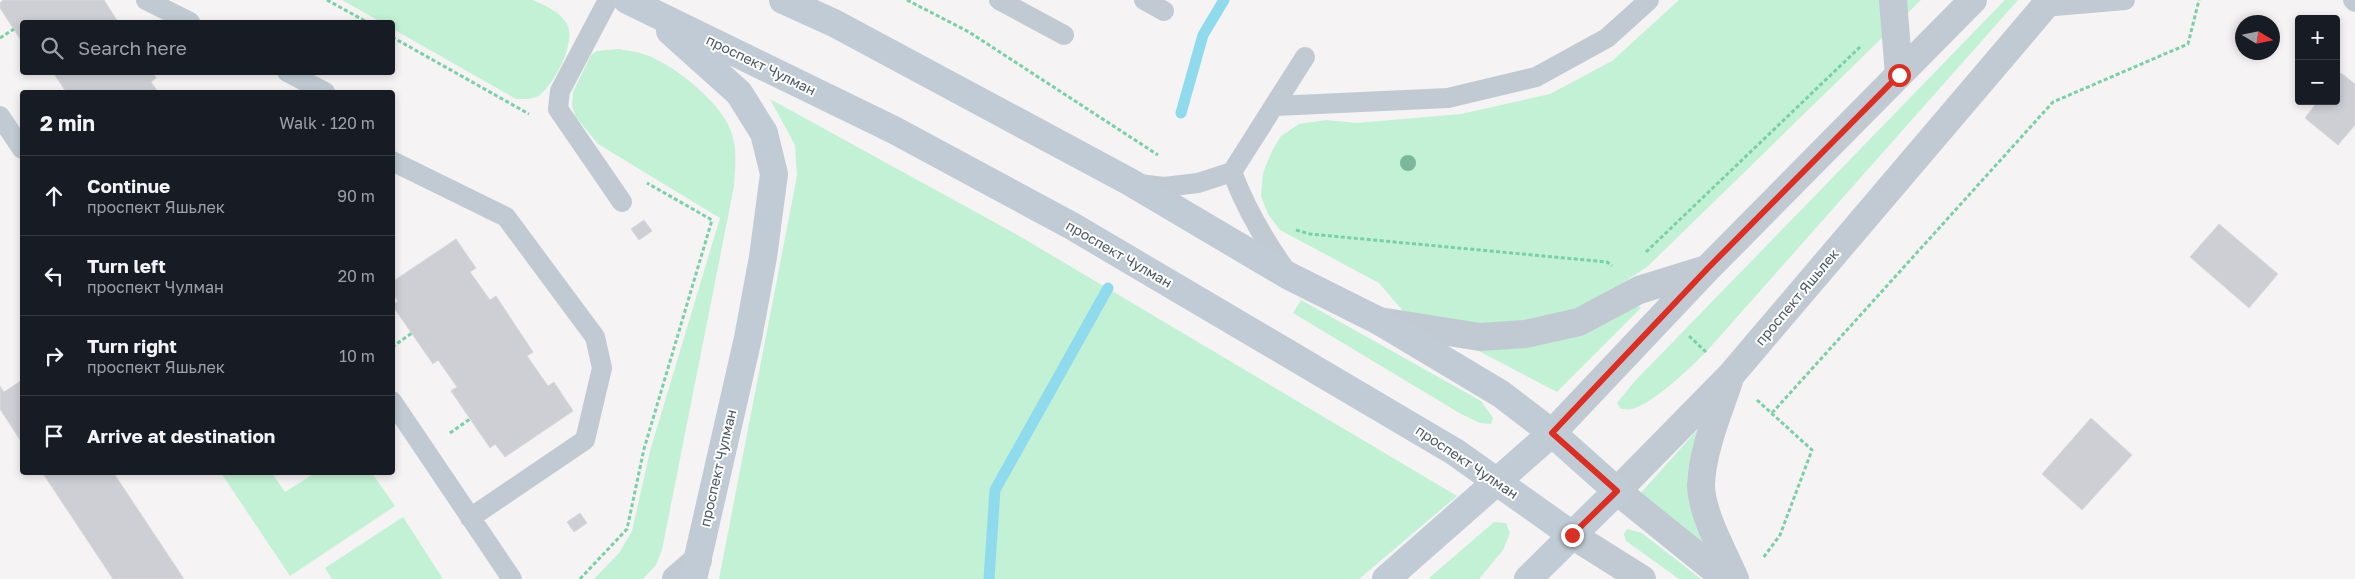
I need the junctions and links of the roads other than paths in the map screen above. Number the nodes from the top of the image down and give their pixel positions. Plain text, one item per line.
1 (146, 0) edge
2 (608, 0) edge
3 (783, 0) edge
4 (1000, 0) edge
5 (1144, 0) edge
6 (1649, 0) edge
7 (1973, 0) edge
8 (2125, 0) edge
9 (636, 4) edge
10 (2046, 4) edge
11 (1894, 8) edge
12 (1164, 11) dead end
13 (186, 20) edge
14 (1064, 35) dead end
15 (1305, 57) dead end
16 (293, 75) edge
17 (1899, 75) junction
18 (321, 90) edge
19 (1275, 106) junction
20 (0, 116) edge
21 (20, 146) edge
22 (395, 162) edge
23 (1232, 172) junction
24 (1130, 182) junction
25 (622, 202) dead end
26 (1708, 268) junction
27 (1289, 276) junction
28 (1380, 321) junction
29 (1731, 375) junction
30 (395, 406) edge
31 (1552, 433) junction
32 (1498, 481) junction
33 (1617, 491) junction
34 (470, 518) junction
35 (1572, 535) junction
36 (695, 569) edge
37 (512, 579) edge
38 (676, 579) edge
39 (1386, 579) edge
40 (1528, 579) edge
41 (1642, 579) edge
42 (1726, 579) edge
43 (1735, 579) edge

1 - 13 lane
2 - 25 lane
3 - 24 main road
4 - 14 lane
5 - 12 lane
6 - 19 lane
7 - 17 street
8 - 10 lane
9 - 32 main road, проспект Чулман
9 - 36 main road, проспект Чулман
10 - 29 street, проспект Яшьлек
11 - 17 street
15 - 19 lane
16 - 18 lane
17 - 26 street
19 - 23 lane
20 - 21 lane
22 - 34 lane
23 - 24 lane
23 - 27 lane
24 - 27 main road
26 - 28 street
26 - 31 street
27 - 28 main road
28 - 31 main road
29 - 33 street, проспект Яшьлек
29 - 43 street
30 - 34 lane
31 - 32 main road
31 - 33 main road
32 - 35 main road, проспект Чулман
32 - 39 main road
33 - 35 main road, проспект Яшьлек
33 - 42 street
34 - 37 lane
35 - 40 main road, проспект Яшьлек
35 - 41 street
36 - 38 street

